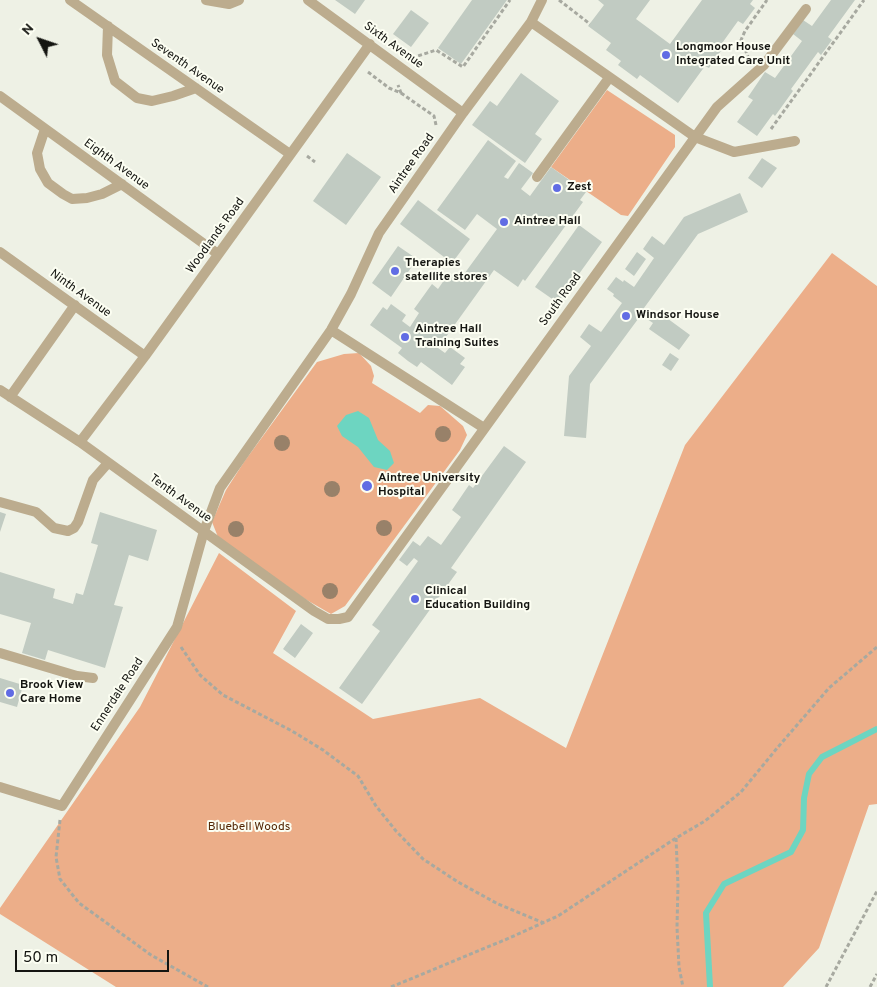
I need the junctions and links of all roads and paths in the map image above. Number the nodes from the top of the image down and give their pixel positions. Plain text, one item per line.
1 (70, 0) edge
2 (206, 0) edge
3 (239, 0) edge
4 (308, 0) edge
5 (510, 0) edge
6 (542, 0) edge
7 (559, 0) edge
8 (767, 0) edge
9 (864, 0) edge
10 (806, 9) dead end
11 (531, 22) junction
12 (590, 24) dead end
13 (108, 26) junction
14 (370, 44) junction
15 (412, 58) dead end
16 (362, 68) dead end
17 (754, 74) junction
18 (609, 78) junction
19 (395, 80) dead end
20 (196, 88) junction
21 (401, 93) junction
22 (0, 96) edge
23 (463, 113) junction
24 (45, 128) junction
25 (437, 129) dead end
26 (695, 137) junction
27 (795, 141) dead end
28 (758, 148) junction
29 (295, 153) junction
30 (315, 162) dead end
31 (537, 177) dead end
32 (122, 184) junction
33 (0, 252) edge
34 (218, 254) junction
35 (75, 306) junction
36 (331, 330) junction
37 (145, 356) junction
38 (0, 390) edge
39 (10, 397) junction
40 (484, 428) junction
41 (80, 442) junction
42 (108, 463) junction
43 (0, 502) edge
44 (204, 531) junction
45 (348, 616) joint
46 (177, 627) junction
47 (877, 647) edge
48 (0, 652) edge
49 (93, 678) dead end
50 (0, 787) edge
51 (62, 806) junction
52 (676, 838) junction
53 (877, 891) edge
54 (544, 922) junction
55 (877, 974) edge
56 (208, 987) edge
57 (391, 987) edge
58 (683, 987) edge
59 (826, 987) edge
60 (870, 987) edge

1 - 13 lane, Seventh Avenue
2 - 3 lane
4 - 14 lane, Sixth Avenue
5 - 15 path
6 - 11 lane, Aintree Road
7 - 12 path
8 - 17 path
9 - 28 path
10 - 17 lane, South Road
11 - 18 lane
11 - 23 lane, Aintree Road
13 - 20 lane, Seventh Avenue
13 - 20 lane
14 - 23 lane, Sixth Avenue
14 - 29 lane, Woodlands Road
16 - 21 path
17 - 26 lane, South Road
18 - 26 lane
18 - 31 lane
19 - 21 path
20 - 29 lane, Seventh Avenue
21 - 25 path
22 - 24 lane, Eighth Avenue
23 - 36 lane, Aintree Road
24 - 32 lane, Eighth Avenue
24 - 32 lane
26 - 28 lane
26 - 40 lane, South Road
27 - 28 lane
29 - 30 path
29 - 34 lane, Woodlands Road
32 - 34 lane, Eighth Avenue
33 - 35 lane, Ninth Avenue
34 - 37 lane, Woodlands Road
35 - 37 lane, Ninth Avenue
35 - 39 lane
36 - 40 lane
36 - 44 lane, Aintree Road
37 - 41 lane, Woodlands Road
38 - 39 lane, Tenth Avenue
39 - 41 lane, Tenth Avenue
40 - 45 lane, South Road
41 - 42 lane, Tenth Avenue
42 - 43 lane
42 - 44 lane, Tenth Avenue
44 - 45 lane, Tenth Avenue
44 - 46 lane, Ennerdale Road
46 - 51 lane, Ennerdale Road
46 - 54 path
47 - 52 path
48 - 49 lane
50 - 51 lane
51 - 56 path
52 - 54 path
52 - 58 path
53 - 59 path
54 - 57 path
55 - 60 path

